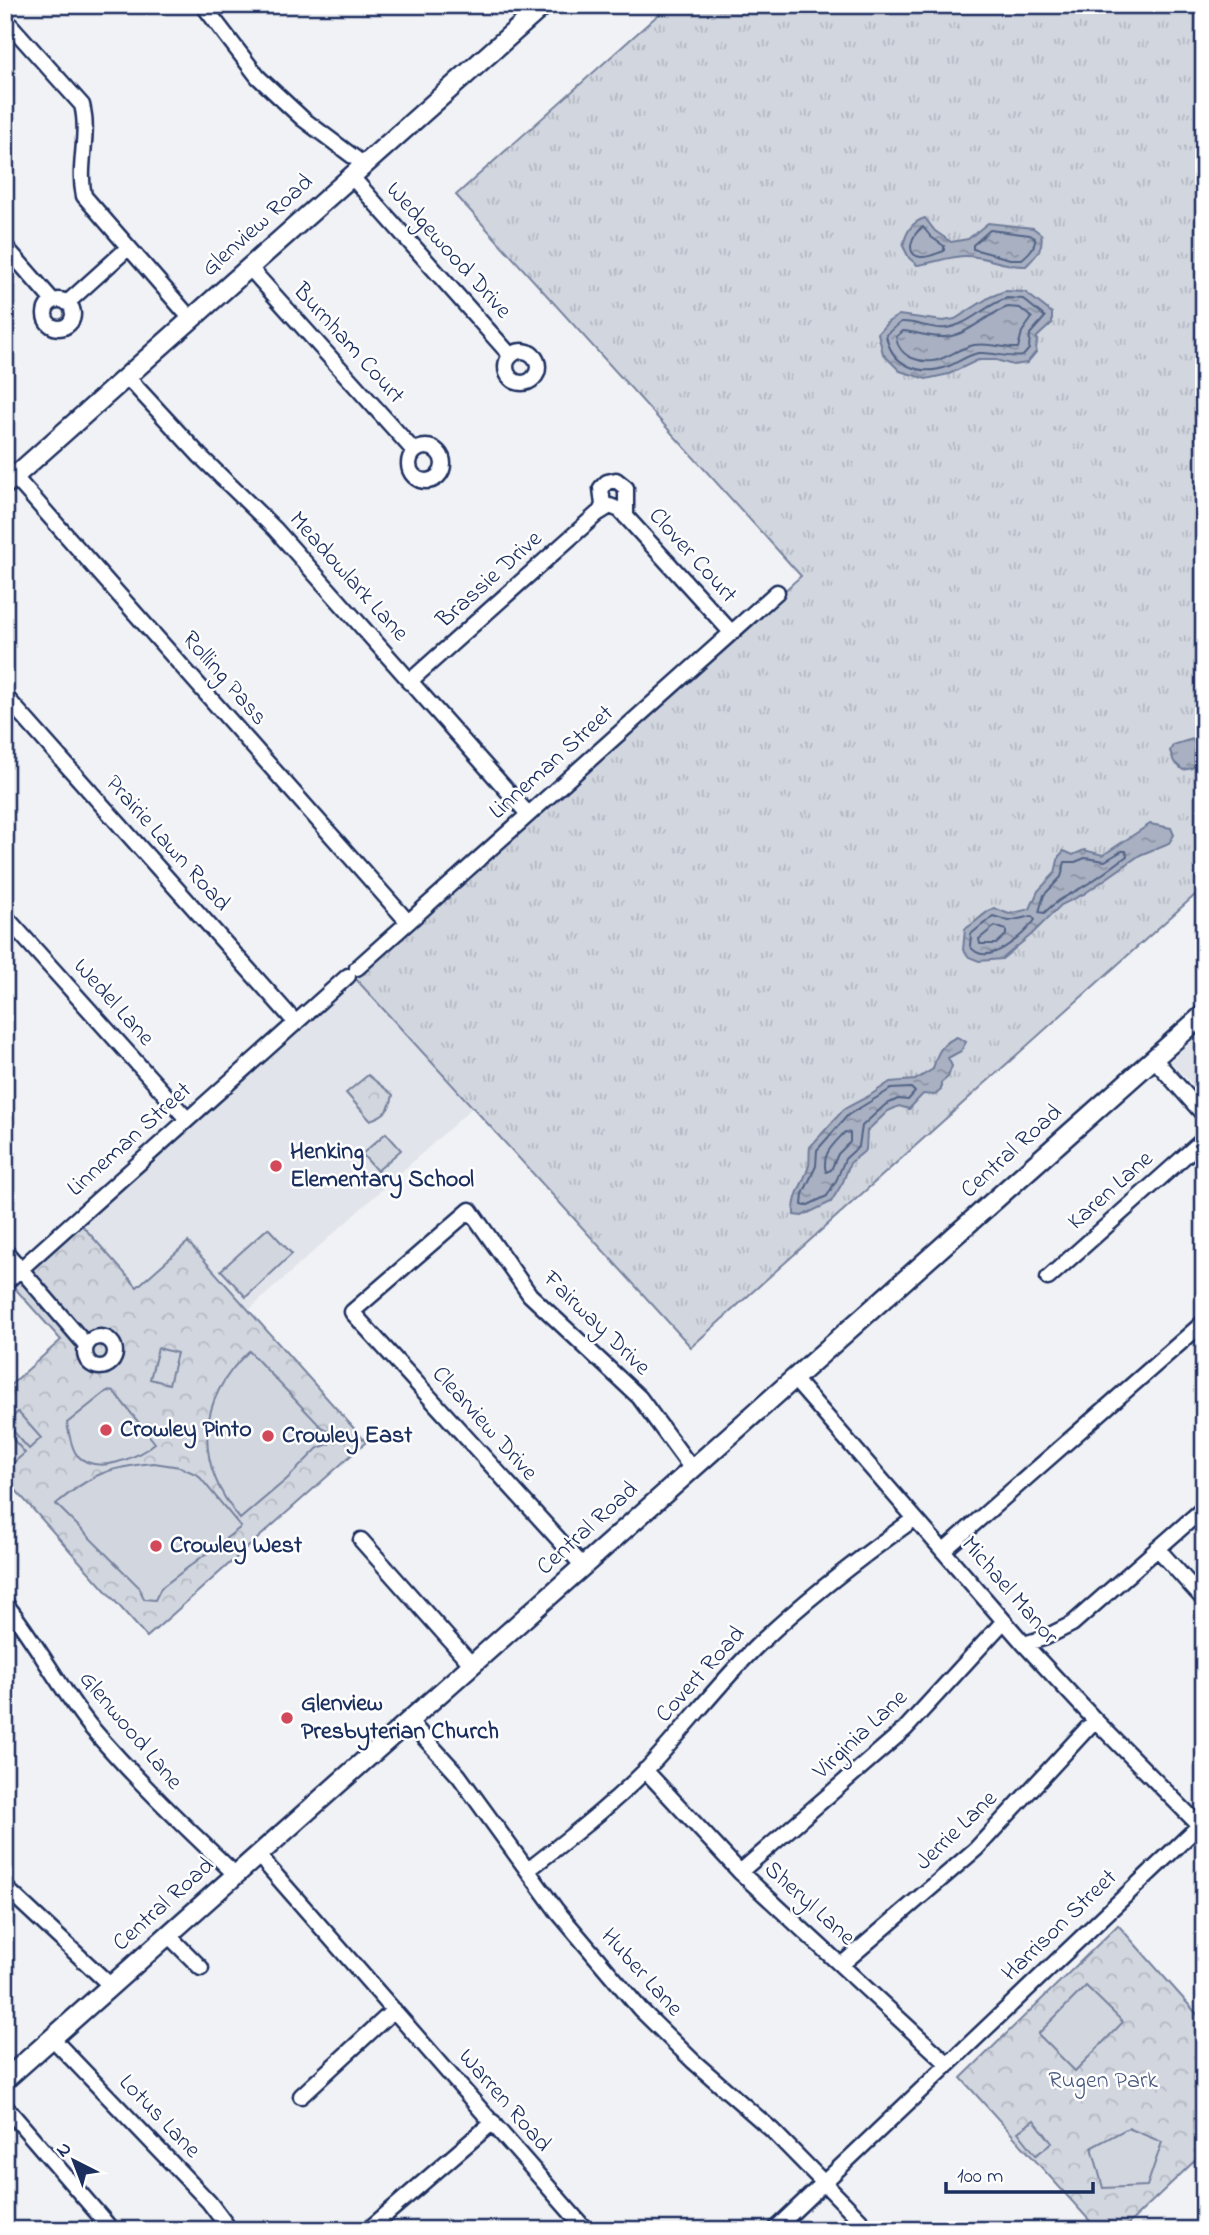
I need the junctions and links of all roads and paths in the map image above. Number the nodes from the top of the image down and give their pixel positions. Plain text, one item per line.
1 (203, 5) edge
2 (544, 5) edge
3 (5, 19) edge
4 (357, 170) junction
5 (5, 246) edge
6 (128, 248) junction
7 (249, 267) junction
8 (191, 319) junction
9 (510, 356) dead end
10 (127, 377) junction
11 (414, 452) dead end
12 (8, 476) edge
13 (600, 512) junction
14 (623, 514) junction
15 (776, 592) dead end
16 (731, 632) junction
17 (410, 682) junction
18 (5, 696) edge
19 (528, 814) junction
20 (5, 916) edge
21 (408, 922) junction
22 (1204, 1014) edge
23 (296, 1023) junction
24 (1154, 1059) junction
25 (1204, 1115) edge
26 (187, 1119) junction
27 (1204, 1139) edge
28 (5, 1251) edge
29 (21, 1269) junction
30 (1048, 1278) dead end
31 (5, 1283) edge
32 (352, 1312) joint
33 (1204, 1322) edge
34 (86, 1345) dead end
35 (794, 1379) junction
36 (692, 1469) junction
37 (1204, 1508) edge
38 (914, 1519) junction
39 (361, 1540) dead end
40 (1157, 1548) junction
41 (943, 1551) junction
42 (583, 1566) junction
43 (1204, 1600) edge
44 (5, 1603) edge
45 (1004, 1621) junction
46 (1024, 1644) junction
47 (472, 1665) junction
48 (1095, 1720) junction
49 (409, 1721) junction
50 (645, 1770) junction
51 (1202, 1825) edge
52 (258, 1855) junction
53 (528, 1870) junction
54 (740, 1872) junction
55 (236, 1875) junction
56 (5, 1886) edge
57 (167, 1936) junction
58 (841, 1965) junction
59 (201, 1968) dead end
60 (111, 1986) junction
61 (394, 2010) junction
62 (52, 2038) junction
63 (948, 2064) junction
64 (5, 2080) edge
65 (302, 2096) dead end
66 (5, 2106) edge
67 (493, 2122) junction
68 (824, 2182) junction
69 (579, 2227) edge
70 (112, 2230) edge
71 (230, 2230) edge
72 (368, 2230) edge
73 (774, 2230) edge
74 (870, 2230) edge

1 - 4 street, Wedgewood Drive
2 - 4 main road, Glenview Road
3 - 6 street
4 - 7 main road, Glenview Road
4 - 9 street, Wedgewood Drive
5 - 6 street
6 - 8 street
7 - 8 main road, Glenview Road
7 - 11 street, Burnham Court
8 - 10 main road, Glenview Road
10 - 12 main road, Glenview Road
10 - 17 street, Meadowlark Lane
12 - 21 street, Rolling Pass
13 - 14 street
13 - 14 street
13 - 17 street, Brassie Drive
14 - 16 street, Clover Court
15 - 16 street, Linneman Street
16 - 19 street, Linneman Street
17 - 19 street, Meadowlark Lane
18 - 23 street, Prairie Lawn Road
19 - 21 street, Linneman Street
20 - 26 street, Wedel Lane
21 - 23 street, Linneman Street
22 - 24 main road, Central Road
23 - 26 street, Linneman Street
24 - 25 street
24 - 35 main road, Central Road
26 - 29 street, Linneman Street
27 - 30 street, Karen Lane
28 - 29 street
29 - 31 street, Linneman Street
29 - 34 street
32 - 36 street, Fairway Drive
32 - 42 street, Clearview Drive
33 - 41 street
35 - 36 main road, Central Road
35 - 38 street, Michael Manor
36 - 42 main road, Central Road
37 - 40 street
38 - 41 street, Michael Manor
38 - 50 street, Covert Road
39 - 47 street
40 - 43 street
40 - 46 street
41 - 45 street, Michael Manor
42 - 47 main road, Central Road
44 - 55 street, Glenwood Lane
45 - 46 street, Michael Manor
45 - 54 street, Virginia Lane
46 - 48 street, Michael Manor
47 - 49 main road, Central Road
48 - 51 street, Michael Manor
48 - 58 street, Jerrie Lane
49 - 52 main road, Central Road
49 - 53 street, Huber Lane
50 - 53 street, Covert Road
50 - 54 street, Sheryl Lane
51 - 63 street, Harrison Street
52 - 55 main road, Central Road
52 - 61 street, Warren Road
53 - 68 street, Huber Lane
54 - 58 street, Sheryl Lane
55 - 57 main road, Central Road
56 - 60 street
57 - 59 street
57 - 60 main road, Central Road
58 - 63 street, Sheryl Lane
60 - 62 main road, Central Road
61 - 65 street
61 - 67 street, Warren Road
62 - 64 main road, Central Road
62 - 71 street, Lotus Lane
63 - 68 street, Harrison Street
66 - 70 street
67 - 69 street, Warren Road
67 - 72 street
68 - 73 street, Harrison Street
68 - 74 street, Huber Lane

